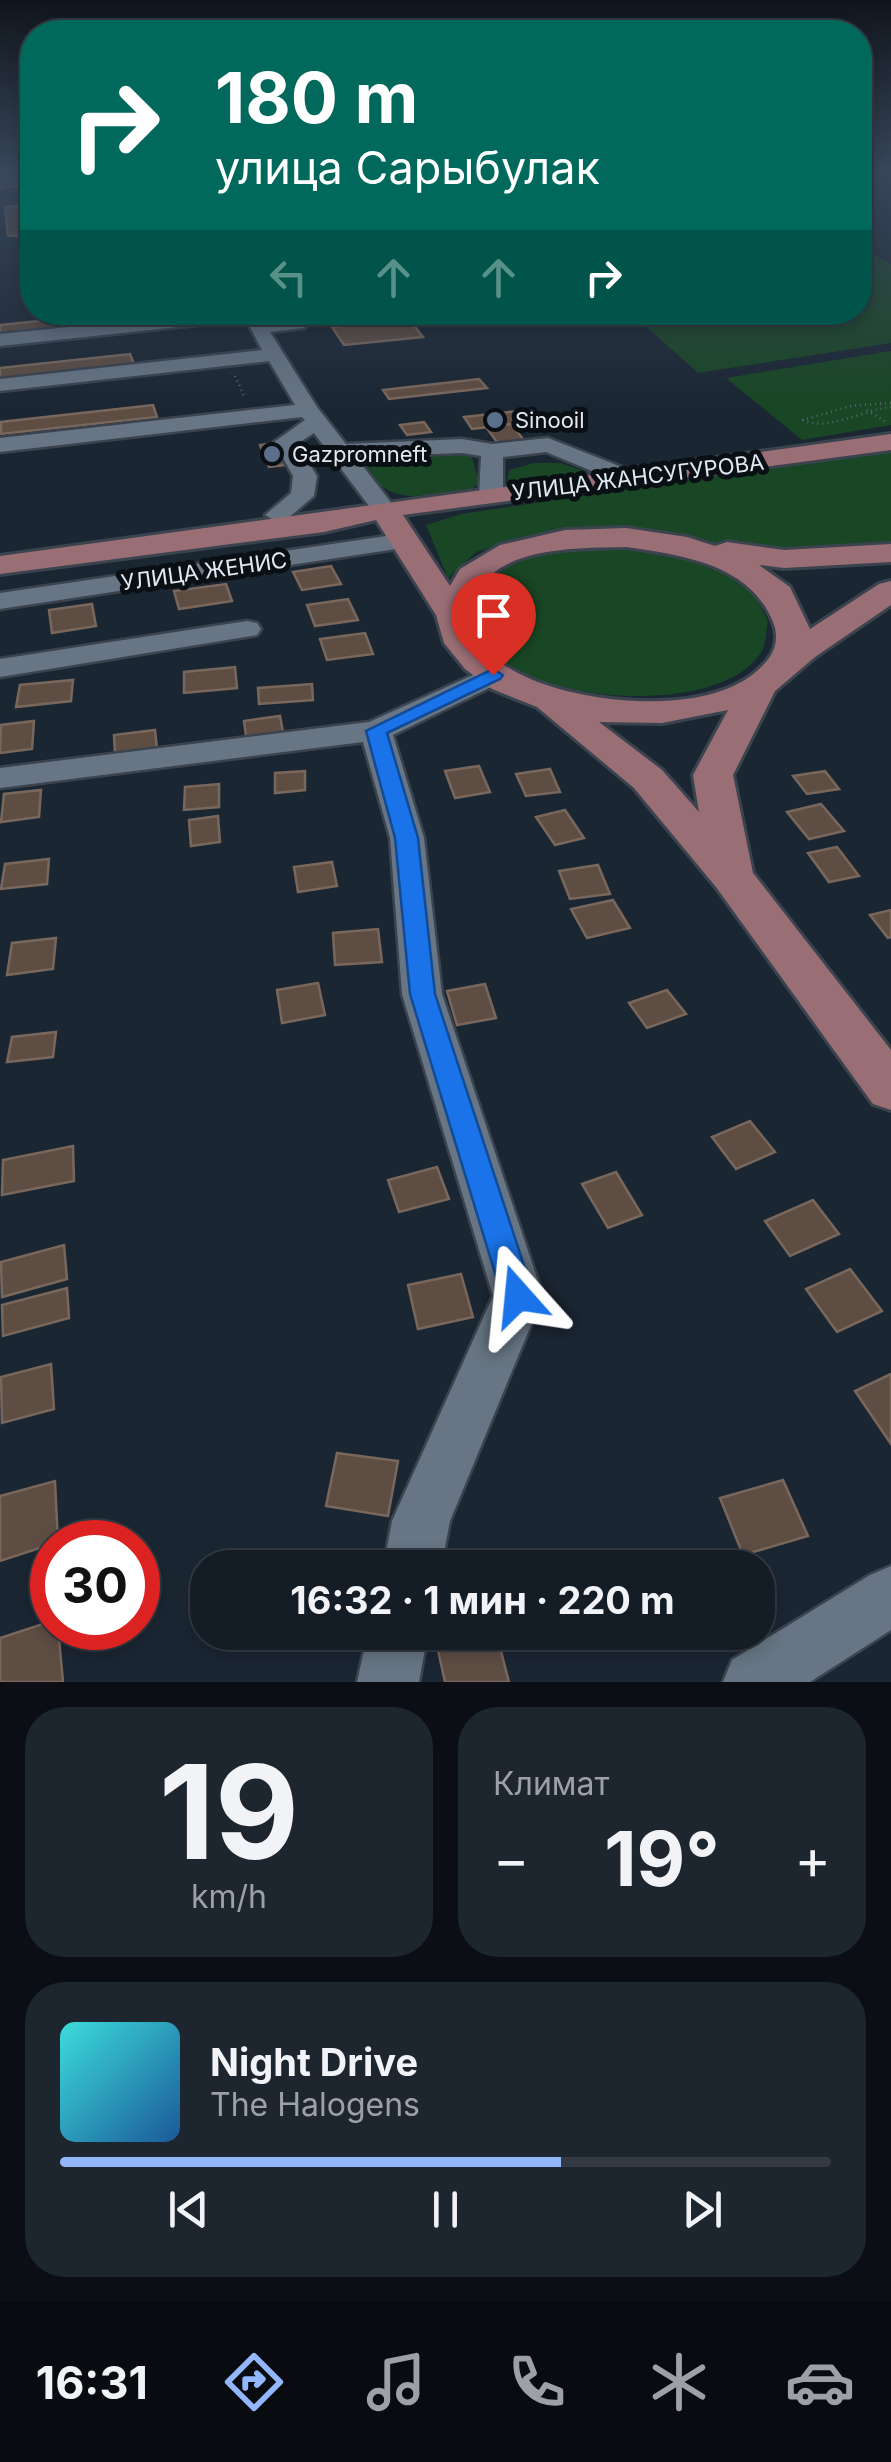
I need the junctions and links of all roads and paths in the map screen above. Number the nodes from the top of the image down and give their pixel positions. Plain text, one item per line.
1 (174, 325) edge
2 (258, 325) edge
3 (0, 340) edge
4 (272, 355) junction
5 (0, 386) edge
6 (891, 405) edge
7 (867, 410) junction
8 (312, 416) junction
9 (890, 425) edge
10 (891, 442) edge
11 (0, 445) edge
12 (339, 451) junction
13 (492, 451) junction
14 (305, 476) junction
15 (629, 478) junction
16 (491, 496) junction
17 (375, 497) junction
18 (276, 515) junction
19 (407, 541) junction
20 (682, 545) junction
21 (0, 549) edge
22 (891, 553) edge
23 (0, 565) edge
24 (890, 593) edge
25 (0, 601) edge
26 (452, 614) junction
27 (247, 628) dead end
28 (0, 668) edge
29 (772, 673) junction
30 (493, 675) junction
31 (546, 699) junction
32 (376, 731) junction
33 (0, 778) edge
34 (732, 876) junction
35 (891, 1090) edge
36 (416, 1550) edge
37 (891, 1596) edge
38 (394, 1650) edge
39 (388, 1682) edge
40 (754, 1682) edge

1 - 3 street
2 - 4 street
4 - 5 street
4 - 8 street
6 - 7 path
6 - 7 path
7 - 9 path
8 - 11 street
8 - 12 street
8 - 14 street
10 - 15 main road, УЛИЦА ЖАНСУГУРОВА
12 - 13 street
12 - 17 street
13 - 15 street
13 - 16 street
14 - 17 street
14 - 18 street
15 - 16 main road, УЛИЦА ЖАНСУГУРОВА
16 - 17 main road, УЛИЦА ЖАНСУГУРОВА
17 - 18 main road, УЛИЦА ЖАНСУГУРОВА
17 - 19 main road
17 - 23 main road, УЛИЦА ЖАНСУГУРОВА
18 - 21 main road, УЛИЦА ЖАНСУГУРОВА
19 - 25 street, УЛИЦА ЖЕНИС
19 - 26 main road
20 - 22 main road
20 - 26 main road
20 - 29 main road
24 - 29 main road
26 - 30 main road
27 - 28 street
29 - 31 main road
29 - 34 main road
30 - 31 main road
30 - 32 street
31 - 34 main road
32 - 33 street
32 - 36 street
34 - 35 main road
37 - 40 street
38 - 39 street

